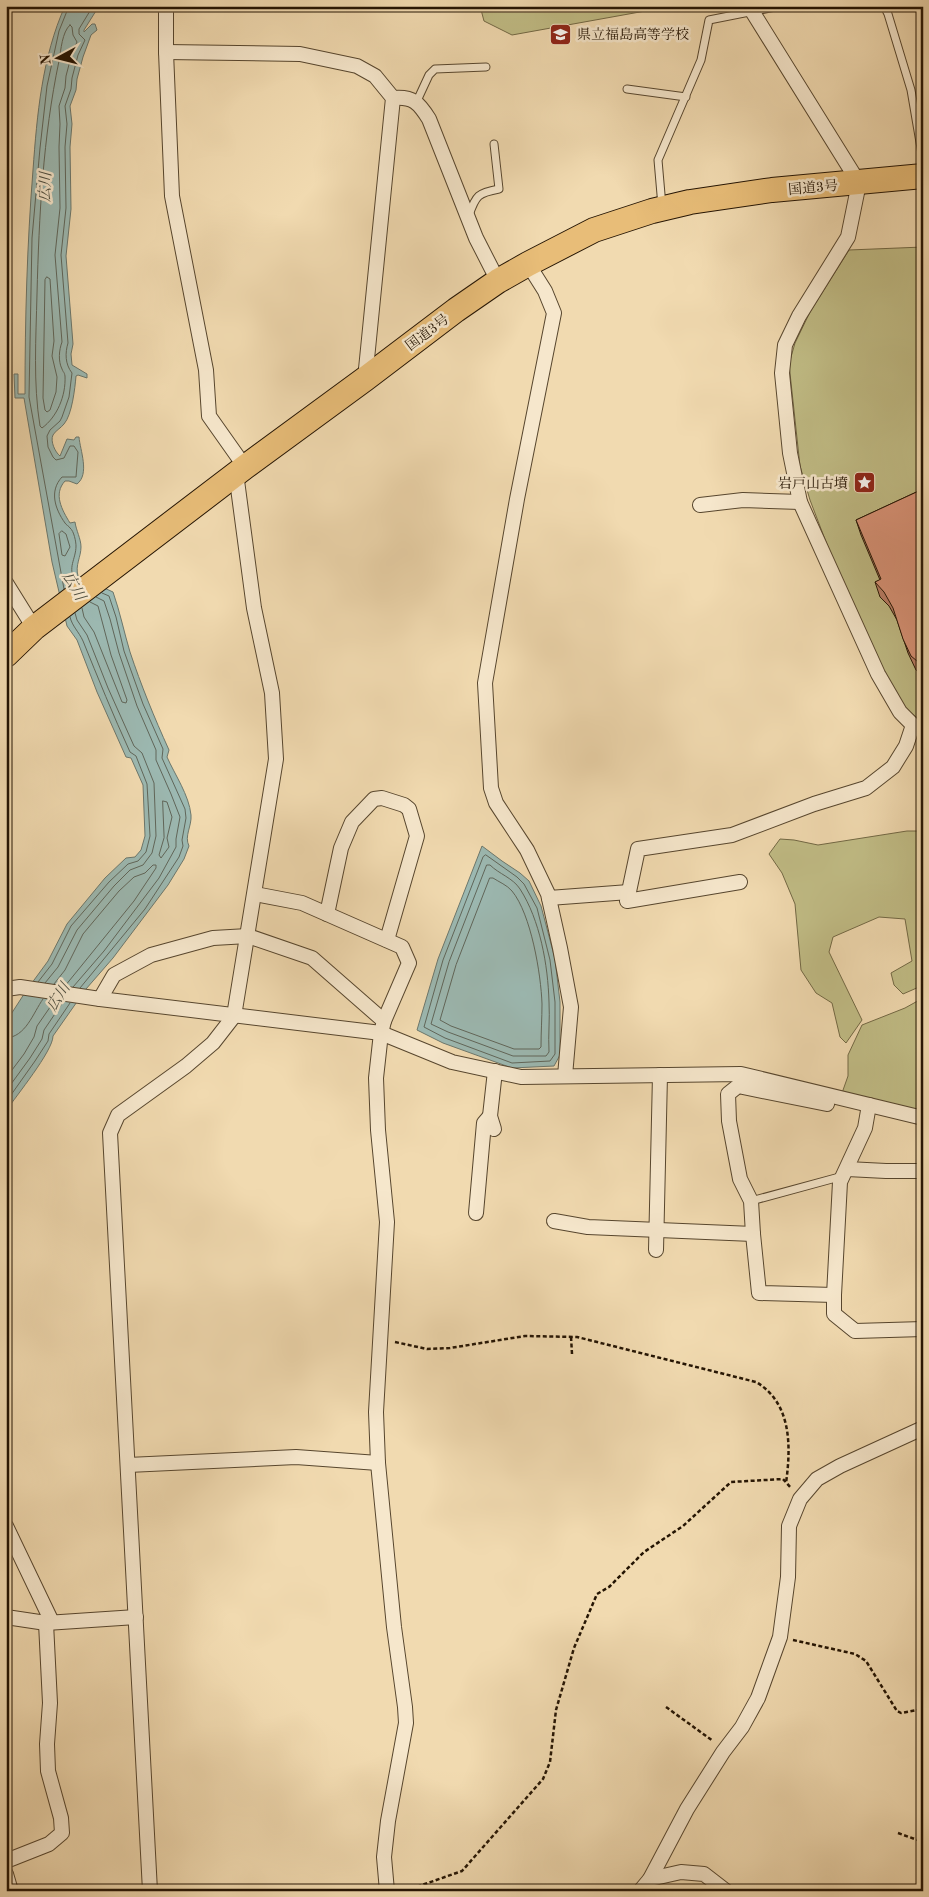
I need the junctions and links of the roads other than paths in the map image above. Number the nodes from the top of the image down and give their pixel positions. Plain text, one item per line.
1 (166, 6) edge
2 (780, 6) edge
3 (884, 6) edge
4 (752, 9) edge
5 (166, 52) junction
6 (486, 67) dead end
7 (627, 89) dead end
8 (686, 97) junction
9 (393, 98) junction
10 (416, 103) junction
11 (494, 144) dead end
12 (923, 160) edge
13 (923, 176) edge
14 (859, 183) junction
15 (662, 209) junction
16 (468, 218) junction
17 (528, 264) junction
18 (498, 281) junction
19 (366, 379) junction
20 (240, 470) junction
21 (800, 502) junction
22 (700, 505) dead end
23 (6, 583) edge
24 (34, 628) junction
25 (6, 655) edge
26 (918, 726) edge
27 (740, 882) dead end
28 (629, 892) junction
29 (255, 894) junction
30 (549, 898) junction
31 (327, 914) junction
32 (248, 936) junction
33 (387, 940) junction
34 (6, 989) edge
35 (95, 998) junction
36 (234, 1016) junction
37 (383, 1027) junction
38 (495, 1071) junction
39 (660, 1075) junction
40 (565, 1076) junction
41 (838, 1097) junction
42 (869, 1105) junction
43 (923, 1118) edge
44 (923, 1171) edge
45 (845, 1172) junction
46 (751, 1200) junction
47 (476, 1213) dead end
48 (554, 1221) dead end
49 (657, 1229) junction
50 (753, 1234) junction
51 (656, 1250) dead end
52 (834, 1295) junction
53 (923, 1329) edge
54 (923, 1428) edge
55 (378, 1463) junction
56 (128, 1466) junction
57 (6, 1526) edge
58 (6, 1616) edge
59 (136, 1617) junction
60 (49, 1623) junction
61 (6, 1861) edge
62 (6, 1874) edge
63 (650, 1879) junction
64 (11, 1891) edge
65 (150, 1891) edge
66 (387, 1891) edge
67 (640, 1891) edge
68 (726, 1891) edge

1 - 5 street
2 - 4 lane
3 - 12 lane
4 - 8 lane
4 - 14 street
5 - 9 street
5 - 20 street
6 - 10 lane
7 - 8 lane
8 - 15 lane
9 - 10 street
9 - 19 street
10 - 16 street
11 - 16 lane
13 - 14 highway, 国道3号
14 - 15 highway, 国道3号
14 - 21 street
15 - 17 highway, 国道3号
16 - 18 street
17 - 18 highway, 国道3号
17 - 30 street
18 - 19 highway, 国道3号
19 - 20 highway, 国道3号
20 - 24 highway, 国道3号
20 - 29 street
21 - 22 street
21 - 26 street
23 - 24 street
24 - 25 highway, 国道3号
26 - 28 street
27 - 28 street
28 - 30 street
29 - 31 street
29 - 32 street
30 - 40 street
31 - 33 street
31 - 33 street
32 - 35 street
32 - 36 street
32 - 37 street
33 - 37 street
34 - 35 street
35 - 36 street
36 - 37 street
36 - 56 street
37 - 38 street
37 - 55 street
38 - 40 street
38 - 47 street
39 - 40 street
39 - 41 street
39 - 49 street
41 - 42 street
41 - 46 street
42 - 43 street
42 - 45 street
44 - 45 street
45 - 46 lane
45 - 52 street
46 - 50 street
48 - 49 street
49 - 50 street
49 - 51 street
50 - 52 street
52 - 53 street
54 - 63 street
55 - 56 street
55 - 66 street
56 - 59 street
57 - 60 street
58 - 60 street
59 - 60 street
59 - 65 street
60 - 61 street
62 - 64 street
63 - 67 street
63 - 68 street

